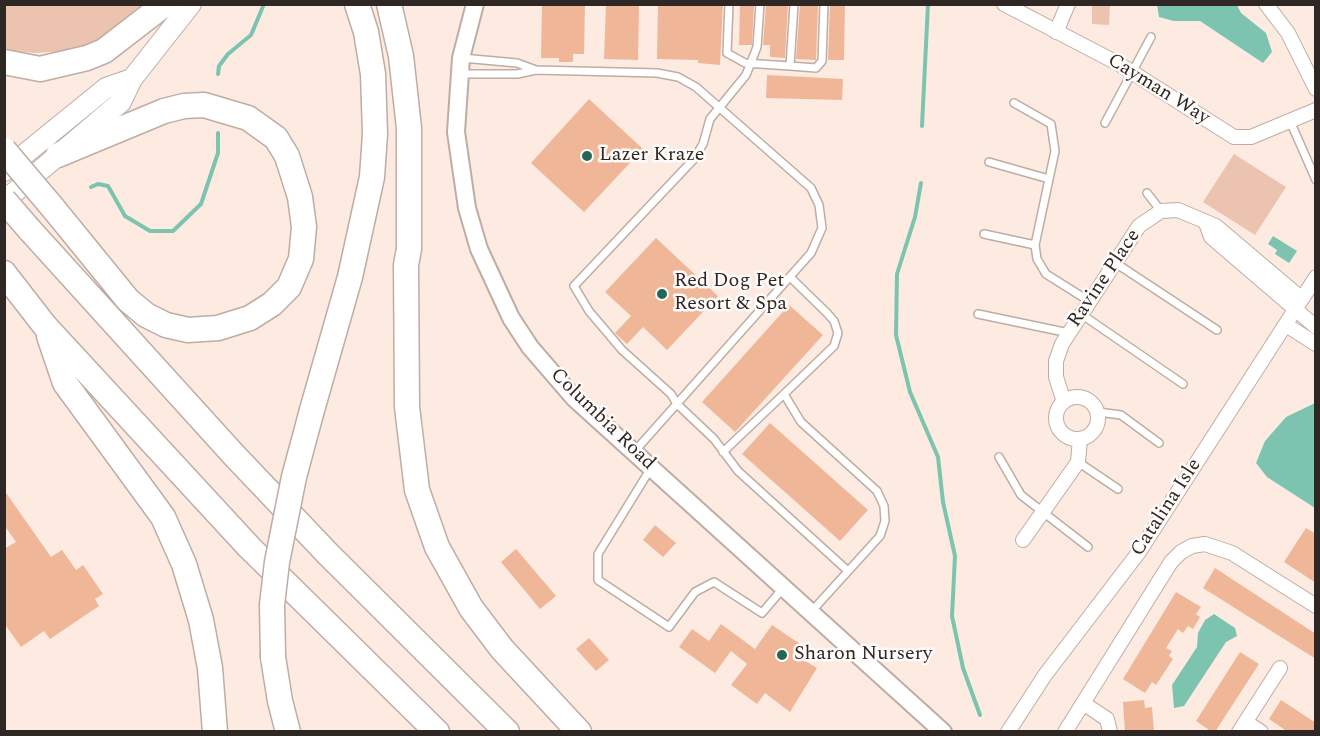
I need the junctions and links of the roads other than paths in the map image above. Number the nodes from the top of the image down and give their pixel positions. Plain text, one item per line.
1 (165, 4) edge
2 (191, 4) edge
3 (389, 4) edge
4 (475, 4) edge
5 (729, 4) edge
6 (760, 4) edge
7 (795, 4) edge
8 (824, 4) edge
9 (1004, 4) edge
10 (1068, 4) edge
11 (1266, 4) edge
12 (356, 5) edge
13 (1021, 9) edge
14 (1056, 32) junction
15 (1151, 37) dead end
16 (4, 62) edge
17 (751, 63) junction
18 (461, 66) junction
19 (790, 66) junction
20 (536, 70) junction
21 (1133, 72) junction
22 (132, 79) junction
23 (1316, 89) edge
24 (1014, 103) dead end
25 (718, 107) junction
26 (1316, 110) edge
27 (1290, 121) junction
28 (1105, 123) dead end
29 (4, 150) edge
30 (58, 155) junction
31 (989, 162) dead end
32 (4, 171) edge
33 (1049, 179) junction
34 (1316, 180) edge
35 (1147, 193) dead end
36 (4, 201) edge
37 (1161, 211) junction
38 (984, 234) dead end
39 (1035, 245) junction
40 (1114, 262) junction
41 (4, 273) edge
42 (790, 277) junction
43 (1316, 277) edge
44 (1089, 301) junction
45 (1299, 304) junction
46 (978, 314) dead end
47 (1081, 314) junction
48 (1286, 325) junction
49 (45, 326) junction
50 (1316, 327) edge
51 (1218, 330) dead end
52 (1069, 333) junction
53 (1316, 344) edge
54 (1183, 384) dead end
55 (784, 394) junction
56 (1064, 402) junction
57 (677, 404) junction
58 (1098, 412) junction
59 (1080, 440) junction
60 (1159, 443) dead end
61 (634, 452) junction
62 (723, 452) junction
63 (999, 457) dead end
64 (1078, 462) junction
65 (651, 467) junction
66 (1118, 489) dead end
67 (1041, 512) junction
68 (1023, 540) dead end
69 (1088, 547) dead end
70 (848, 571) junction
71 (784, 587) junction
72 (1316, 606) edge
73 (811, 612) junction
74 (1280, 668) dead end
75 (1083, 703) junction
76 (1242, 727) edge
77 (215, 732) edge
78 (288, 732) edge
79 (437, 732) edge
80 (507, 732) edge
81 (579, 732) edge
82 (943, 732) edge
83 (1008, 732) edge
84 (1065, 732) edge
85 (1110, 732) edge
86 (1261, 732) edge

1 - 16 highway
2 - 22 main road
3 - 81 highway
4 - 18 street, Columbia Road
5 - 17 lane
6 - 17 lane
7 - 19 lane
8 - 19 lane
9 - 13 street, Cayman Way
10 - 14 street
11 - 23 street
12 - 78 highway, bridge
13 - 14 street, Cayman Way
14 - 21 street, Cayman Way
15 - 21 lane
17 - 19 lane
17 - 25 lane
18 - 20 lane
18 - 20 lane
18 - 61 street, Columbia Road
20 - 25 lane
21 - 27 street, Cayman Way
21 - 28 lane
22 - 30 main road
22 - 32 main road
24 - 33 lane
25 - 42 lane
25 - 57 lane
26 - 27 street, Cayman Way
27 - 34 lane
29 - 30 highway, bridge
30 - 36 main road
31 - 33 lane
33 - 39 lane
35 - 37 lane
36 - 80 highway, bridge
37 - 40 street, Ravine Place
37 - 45 street
38 - 39 lane
39 - 44 lane
40 - 44 street, Ravine Place
40 - 51 lane
41 - 49 highway
42 - 55 lane
42 - 57 lane
43 - 45 street, Catalina Isle
44 - 47 street, Ravine Place
45 - 48 street, Catalina Isle
45 - 50 street
46 - 52 lane
47 - 52 street, Ravine Place
47 - 54 lane
48 - 53 street
48 - 83 street, Catalina Isle
49 - 77 highway
49 - 79 highway
52 - 56 street, Ravine Place
55 - 62 lane
55 - 70 lane
56 - 58 street
56 - 59 street
57 - 61 lane
57 - 62 lane
58 - 59 street
58 - 60 lane
59 - 64 street
61 - 65 street, Columbia Road
62 - 70 lane
63 - 67 lane
64 - 66 lane
64 - 67 street
65 - 71 street, Columbia Road
65 - 71 lane
67 - 68 street
67 - 69 lane
70 - 73 lane
71 - 73 street, Columbia Road
72 - 75 street
73 - 82 street, Columbia Road
74 - 76 street
75 - 84 street
75 - 85 street
76 - 86 street

